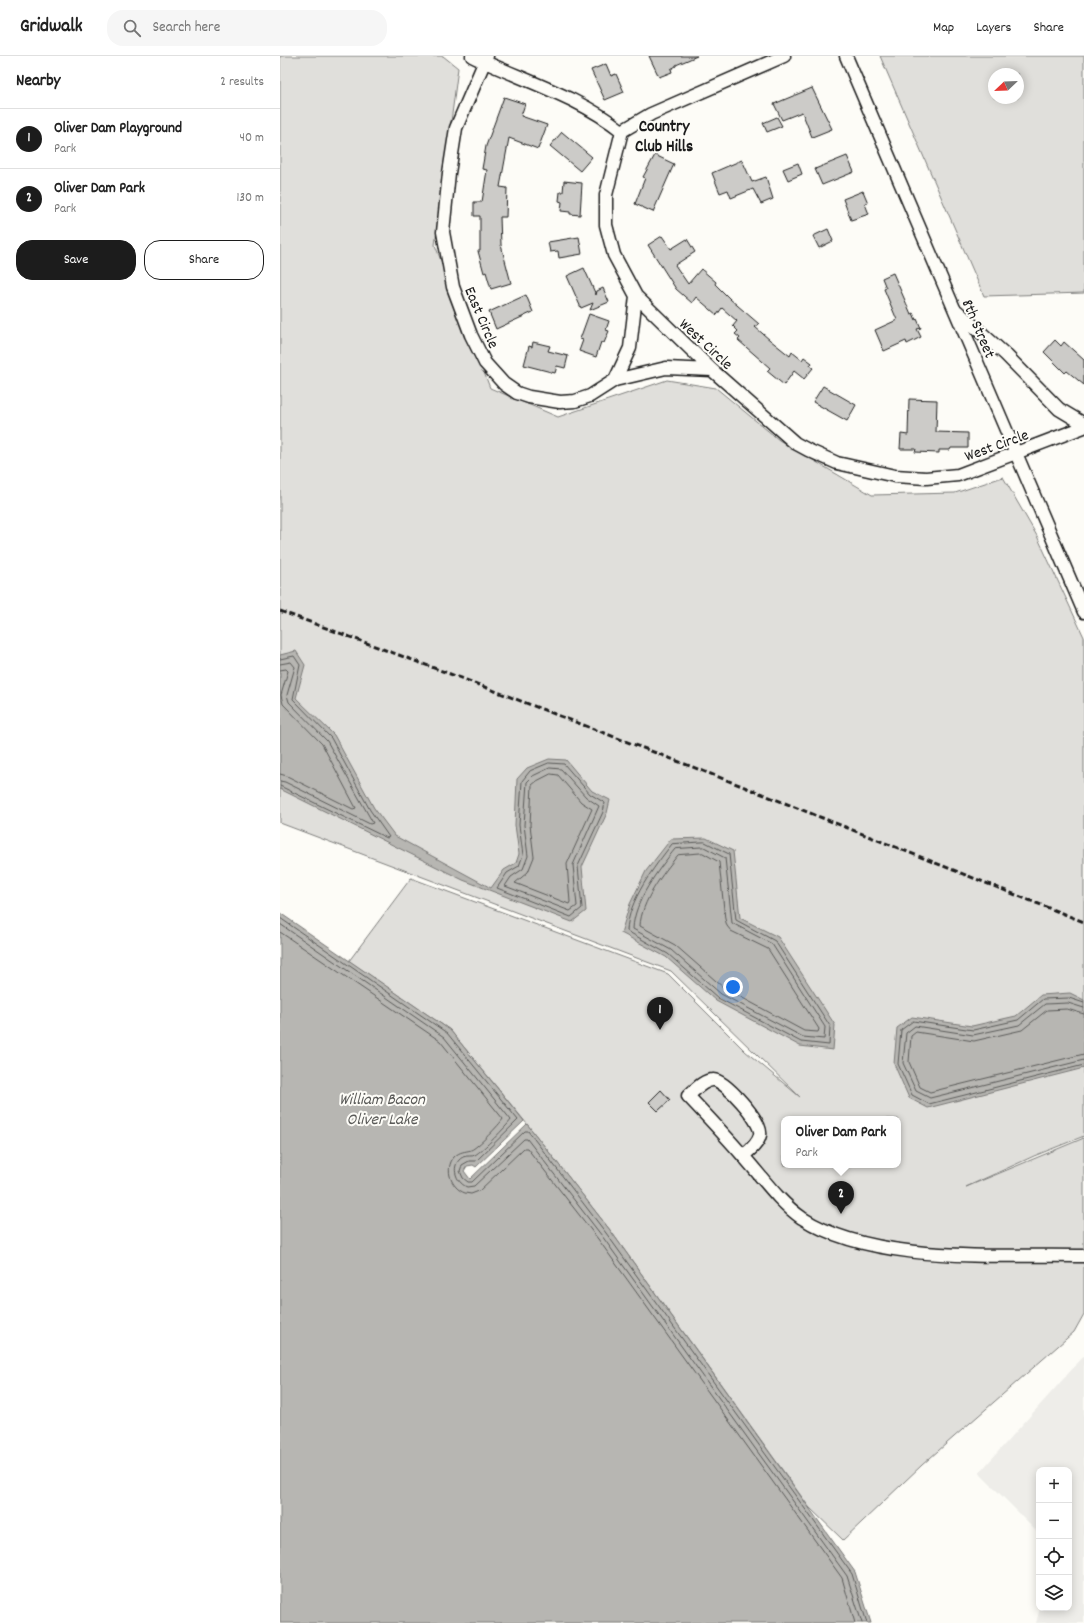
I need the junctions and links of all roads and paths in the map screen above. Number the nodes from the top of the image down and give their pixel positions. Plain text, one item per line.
1 (472, 56) edge
2 (784, 56) edge
3 (846, 56) edge
4 (485, 59) edge
5 (622, 131) junction
6 (636, 296) junction
7 (954, 309) junction
8 (712, 370) junction
9 (615, 380) junction
10 (1084, 424) edge
11 (1084, 427) edge
12 (1015, 454) junction
13 (1084, 612) edge
14 (743, 1156) junction
15 (1084, 1256) edge

1 - 4 street
2 - 5 street
3 - 7 street, 8th Street
4 - 5 street
4 - 9 street, East Circle
5 - 6 street, West Circle
6 - 8 street, West Circle
6 - 9 street
7 - 10 street
7 - 12 street, 8th Street
8 - 9 street
8 - 12 street, West Circle
11 - 12 street, West Circle
12 - 13 street, 8th Street
14 - 14 street
14 - 15 street

